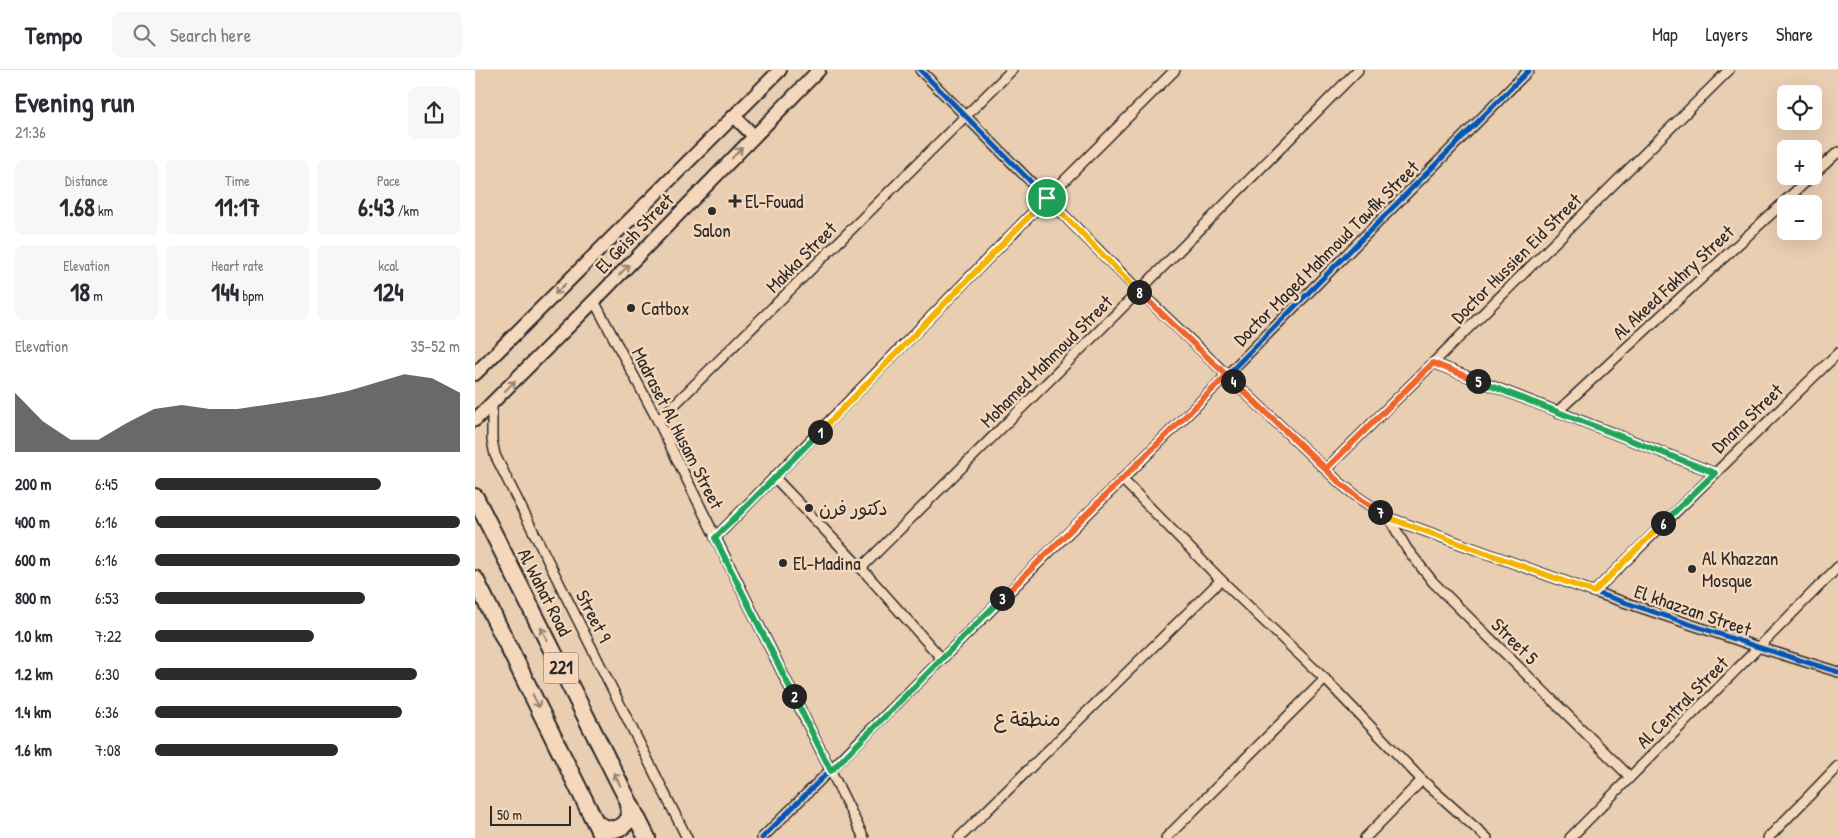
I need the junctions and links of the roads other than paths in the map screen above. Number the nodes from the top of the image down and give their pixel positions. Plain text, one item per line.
1 (781, 70) edge
2 (819, 70) edge
3 (920, 70) edge
4 (1012, 70) edge
5 (1175, 70) edge
6 (1358, 70) edge
7 (1529, 70) edge
8 (1729, 70) edge
9 (734, 116) junction
10 (966, 116) junction
11 (754, 136) junction
12 (1838, 152) edge
13 (1822, 167) edge
14 (1802, 185) edge
15 (1047, 198) junction
16 (1139, 291) junction
17 (594, 301) junction
18 (1838, 352) edge
19 (1433, 363) junction
20 (475, 374) edge
21 (1227, 375) junction
22 (492, 404) junction
23 (1557, 412) junction
24 (475, 420) edge
25 (658, 421) junction
26 (1326, 469) junction
27 (1715, 473) junction
28 (775, 478) junction
29 (1122, 479) junction
30 (475, 497) edge
31 (1389, 518) junction
32 (715, 538) junction
33 (1838, 567) edge
34 (861, 568) junction
35 (475, 579) edge
36 (1221, 580) junction
37 (1594, 592) junction
38 (1758, 648) junction
39 (942, 659) junction
40 (1838, 672) edge
41 (1325, 679) junction
42 (1838, 766) edge
43 (831, 771) junction
44 (1630, 778) junction
45 (1423, 780) junction
46 (629, 802) junction
47 (600, 831) edge
48 (647, 838) edge
49 (687, 838) edge
50 (762, 838) edge
51 (864, 838) edge
52 (959, 838) edge
53 (1166, 838) edge
54 (1365, 838) edge
55 (1487, 838) edge
56 (1570, 838) edge
57 (1768, 838) edge

1 - 9 street, El Geish Street
2 - 11 street, El Geish Street
3 - 10 street, El khazzan Street
4 - 10 street, Makka Street
5 - 15 street
6 - 16 street, Mohamed Mahmoud Street
7 - 21 street, Doctor Maged Mahmoud Tawfik Street
8 - 19 street, Doctor Hussien Eid Street
9 - 11 street
9 -> 20 street, El Geish Street
10 - 15 street, El khazzan Street
10 - 25 street, Makka Street
17 -> 11 street, El Geish Street
12 - 13 street, Al Akeed Fakhry Street
14 - 23 street, Al Akeed Fakhry Street
15 - 16 street, El khazzan Street
15 - 28 street
16 - 21 street, El khazzan Street
16 - 34 street, Mohamed Mahmoud Street
22 -> 17 street, El Geish Street
17 - 25 street, Madraset Al Husam Street
18 - 27 street, Dnana Street
19 - 23 street
19 - 26 street, Doctor Hussien Eid Street
21 - 26 street, El khazzan Street
21 - 29 street, Doctor Maged Mahmoud Tawfik Street
22 - 24 street, El Geish Street
22 - 49 street, Street 9
23 - 27 street
25 - 32 street, Madraset Al Husam Street
26 - 31 street, El khazzan Street
27 - 37 street, Dnana Street
28 - 32 street
28 - 34 street
29 - 36 street
29 - 39 street, Doctor Maged Mahmoud Tawfik Street
46 -> 30 highway, Al Wahat Road / 221
31 - 37 street, El khazzan Street
31 - 44 street, Street 5
32 - 43 street, Madraset Al Husam Street
33 - 38 street, Al Central Street
34 - 39 street
35 -> 47 highway, 221
36 - 41 street
36 - 52 street
37 - 38 street, El khazzan Street
38 - 40 street, El khazzan Street
38 - 44 street, Al Central Street
39 - 43 street, Doctor Maged Mahmoud Tawfik Street
41 - 45 street
41 - 53 street
42 - 57 street
43 - 50 street, Doctor Maged Mahmoud Tawfik Street
43 - 51 street, Madraset Al Husam Street
44 - 56 street, Al Central Street
45 - 54 street
45 - 55 street
46 - 47 highway
46 - 48 highway, Al Wahat Road / 221

